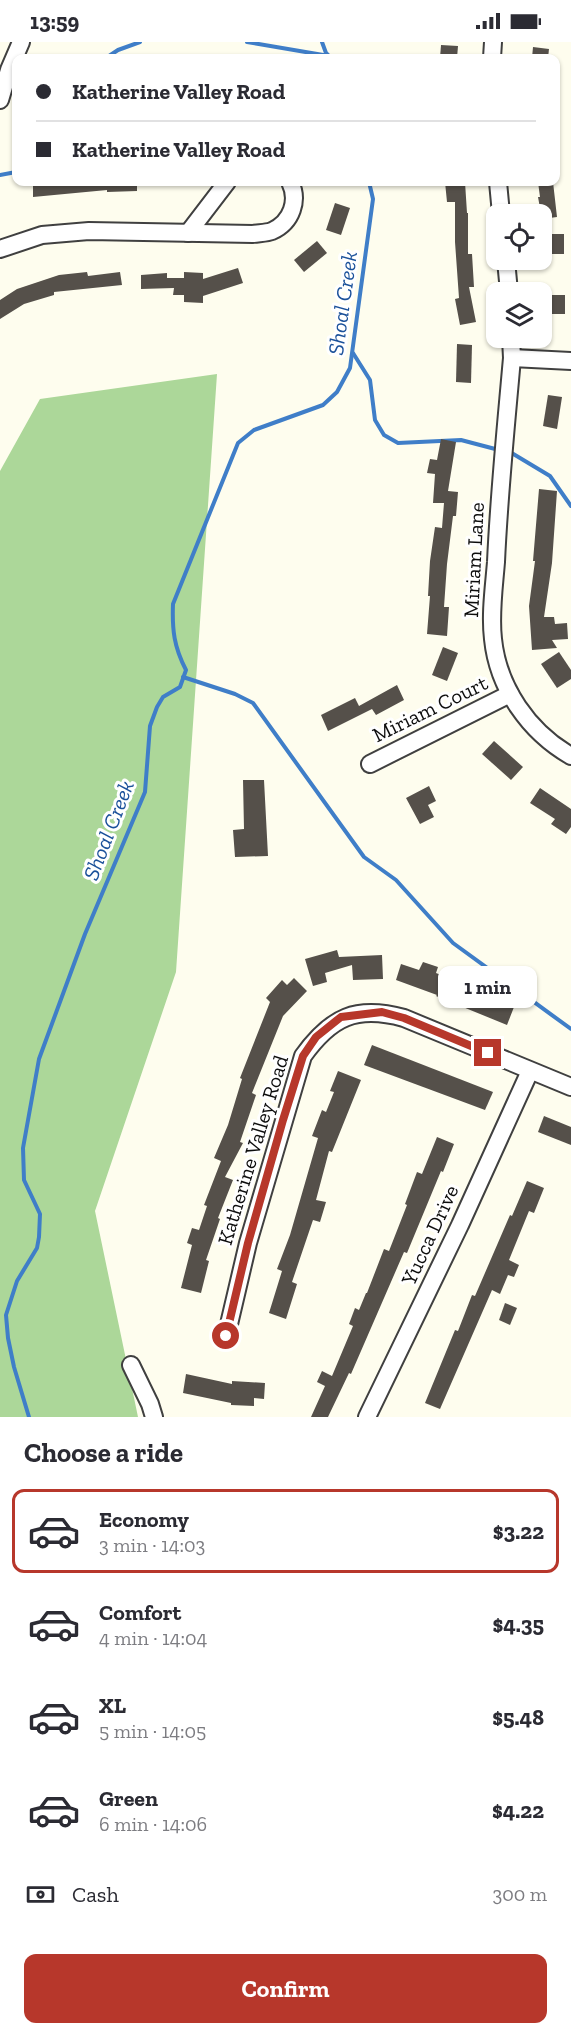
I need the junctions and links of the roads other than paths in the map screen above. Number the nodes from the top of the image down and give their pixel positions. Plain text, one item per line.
1 (12, 63) edge
2 (0, 100) edge
3 (224, 186) edge
4 (292, 186) edge
5 (498, 186) edge
6 (500, 204) edge
7 (188, 233) junction
8 (0, 249) edge
9 (512, 348) edge
10 (512, 358) junction
11 (571, 361) edge
12 (510, 694) junction
13 (571, 756) edge
14 (370, 764) dead end
15 (530, 1071) junction
16 (571, 1087) edge
17 (226, 1336) dead end
18 (131, 1365) dead end
19 (154, 1417) edge
20 (367, 1417) edge

1 - 2 street
3 - 7 street
4 - 7 street
5 - 6 street
7 - 8 street
9 - 10 street, Miriam Lane
10 - 11 street
10 - 12 street, Miriam Lane
12 - 13 street, Miriam Lane
12 - 14 street, Miriam Court
15 - 16 street, Katherine Valley Road
15 - 17 street, Katherine Valley Road
15 - 20 street, Yucca Drive
18 - 19 street

